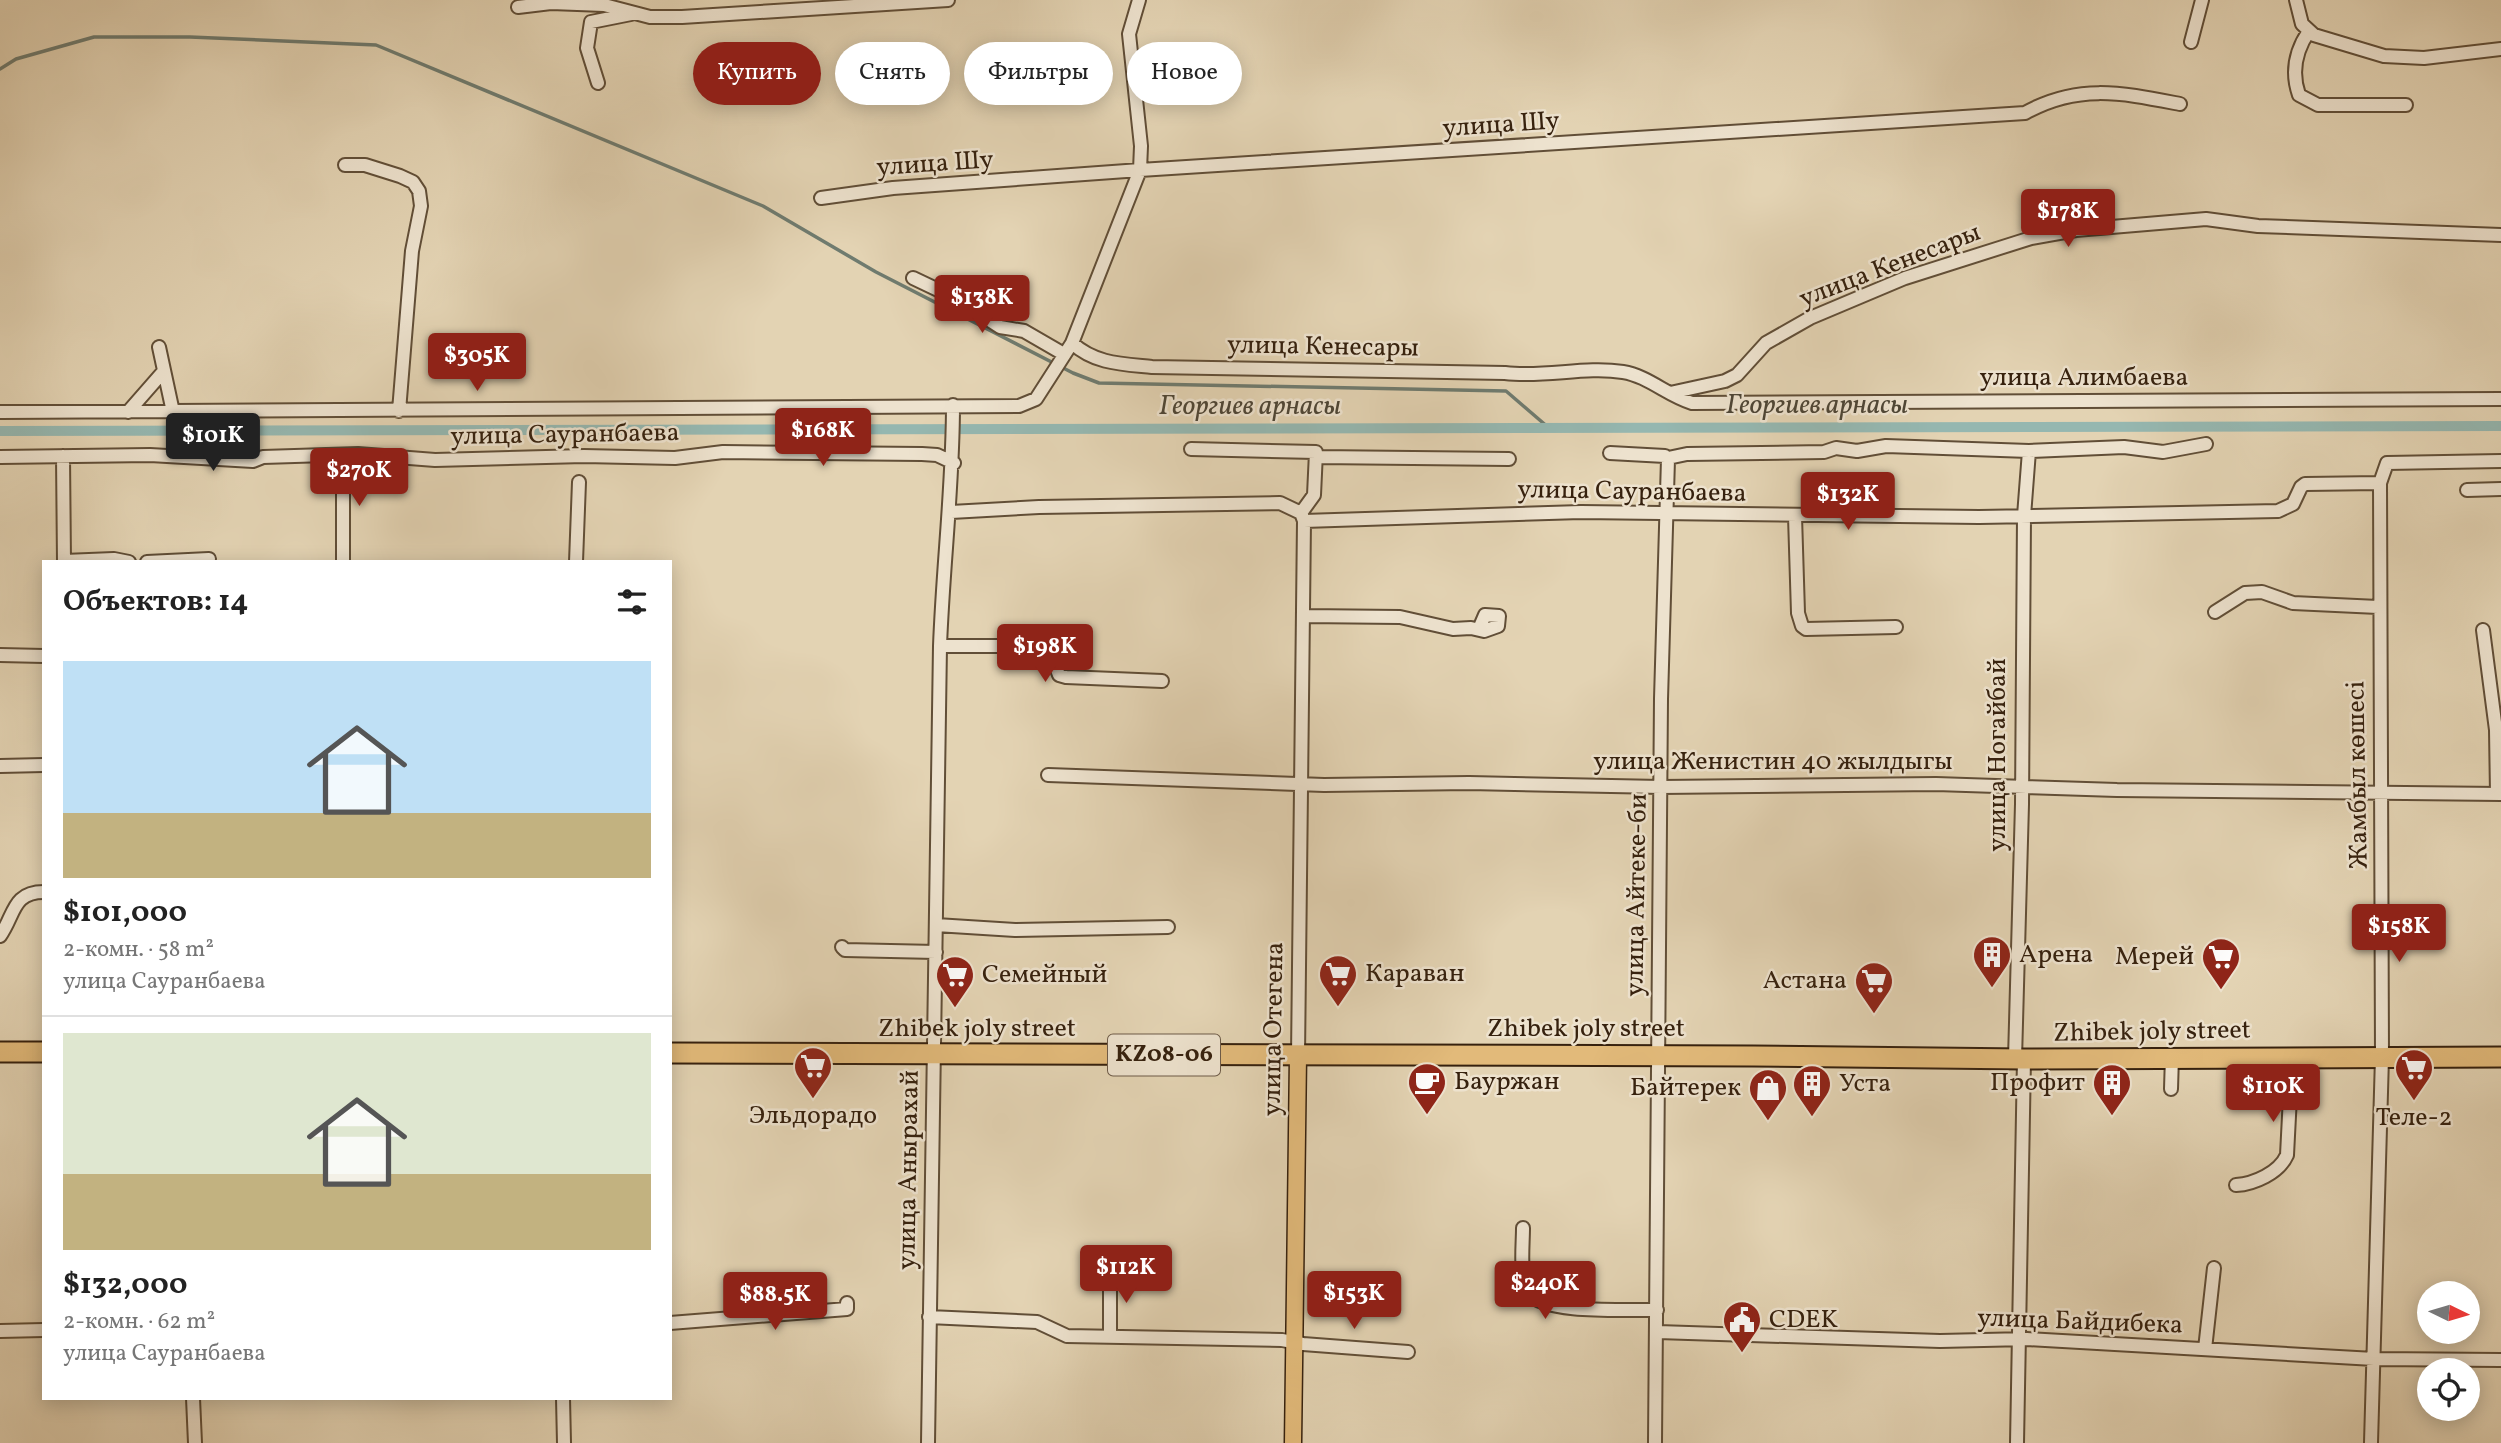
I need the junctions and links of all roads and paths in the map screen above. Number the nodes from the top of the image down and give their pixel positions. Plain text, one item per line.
1 (948, 0) edge
2 (2202, 0) edge
3 (2296, 0) edge
4 (1138, 1) edge
5 (518, 7) dead end
6 (631, 14) junction
7 (2309, 31) junction
8 (2191, 42) dead end
9 (2501, 49) edge
10 (598, 83) dead end
11 (2180, 104) dead end
12 (2406, 105) dead end
13 (345, 165) dead end
14 (1140, 170) junction
15 (821, 198) dead end
16 (2501, 235) edge
17 (912, 278) dead end
18 (1072, 343) junction
19 (159, 346) dead end
20 (1062, 354) junction
21 (163, 372) junction
22 (1670, 393) junction
23 (2501, 399) edge
24 (953, 405) junction
25 (399, 411) junction
26 (0, 412) edge
27 (128, 412) junction
28 (173, 412) junction
29 (2206, 444) dead end
30 (1191, 449) dead end
31 (2029, 451) junction
32 (1610, 453) dead end
33 (343, 455) junction
34 (63, 456) junction
35 (0, 457) edge
36 (1318, 457) junction
37 (1509, 458) dead end
38 (1668, 458) junction
39 (953, 459) junction
40 (2501, 461) edge
41 (579, 482) dead end
42 (2380, 484) junction
43 (2501, 489) edge
44 (2467, 490) dead end
45 (951, 512) junction
46 (1665, 516) junction
47 (1796, 516) junction
48 (2024, 516) junction
49 (1302, 517) junction
50 (209, 559) dead end
51 (64, 560) edge
52 (97, 560) edge
53 (119, 560) edge
54 (188, 560) edge
55 (343, 560) edge
56 (576, 560) edge
57 (2378, 607) junction
58 (2215, 612) dead end
59 (1304, 616) junction
60 (1896, 627) dead end
61 (1479, 629) dead end
62 (2483, 630) dead end
63 (940, 646) junction
64 (0, 655) edge
65 (42, 656) edge
66 (1162, 681) dead end
67 (42, 765) edge
68 (0, 766) edge
69 (1048, 775) dead end
70 (1303, 784) junction
71 (1661, 787) junction
72 (2021, 787) junction
73 (2383, 794) junction
74 (2499, 794) edge
75 (42, 892) edge
76 (936, 925) junction
77 (1168, 927) dead end
78 (0, 936) edge
79 (842, 947) dead end
80 (936, 952) junction
81 (0, 1052) edge
82 (42, 1052) edge
83 (672, 1053) edge
84 (934, 1055) junction
85 (1658, 1055) junction
86 (1298, 1056) junction
87 (2172, 1056) junction
88 (2292, 1057) junction
89 (2382, 1057) junction
90 (2501, 1057) edge
91 (2019, 1059) junction
92 (2171, 1090) dead end
93 (2236, 1185) dead end
94 (1523, 1228) dead end
95 (2214, 1268) dead end
96 (1110, 1274) dead end
97 (847, 1303) dead end
98 (1657, 1310) junction
99 (929, 1317) junction
100 (672, 1323) edge
101 (42, 1330) edge
102 (0, 1331) edge
103 (1658, 1332) junction
104 (1110, 1337) junction
105 (2018, 1340) junction
106 (1293, 1341) junction
107 (2205, 1349) junction
108 (1408, 1352) dead end
109 (2374, 1359) junction
110 (2501, 1360) edge
111 (193, 1400) edge
112 (563, 1400) edge
113 (195, 1443) edge
114 (564, 1443) edge
115 (928, 1443) edge
116 (1293, 1443) edge
117 (1656, 1443) edge
118 (2017, 1443) edge
119 (2371, 1443) edge

1 - 6 street
2 - 8 street
3 - 7 street
4 - 14 street
5 - 6 street
6 - 10 street
7 - 9 street
7 - 12 street
11 - 14 street, улица Шу
13 - 25 street
14 - 15 street, улица Шу
14 - 18 street
16 - 22 street, улица Кенесары
17 - 20 street
18 - 20 street
18 - 22 street, улица Кенесары
19 - 21 street
20 - 24 street
21 - 27 street
21 - 28 street
22 - 23 street, улица Алимбаева
24 - 25 street
24 - 39 street, улица Анырахай
25 - 28 street
26 - 27 street
27 - 28 street
29 - 31 street
30 - 36 street
31 - 38 street
31 - 48 street, улица Ногайбай
32 - 38 street
33 - 34 street, улица Сауранбаева
33 - 39 street, улица Сауранбаева
33 - 55 street
34 - 35 street, улица Сауранбаева
34 - 51 street
36 - 37 street
36 - 49 street
38 - 46 street, улица Айтеке-би
39 - 45 street, улица Анырахай
40 - 42 street
41 - 56 street
42 - 48 street, улица Сауранбаева
42 - 57 street, Жамбыл көшесі
43 - 44 street
45 - 49 street, улица Сауранбаева
45 - 63 street, улица Анырахай
46 - 47 street, улица Сауранбаева
46 - 49 street, улица Сауранбаева
46 - 71 street, улица Айтеке-би
47 - 48 street, улица Сауранбаева
47 - 60 street
48 - 72 street, улица Ногайбай
49 - 59 street, улица Отегена
50 - 54 street
52 - 53 street
57 - 58 street
57 - 73 street, Жамбыл көшесі
59 - 61 street
59 - 70 street, улица Отегена
62 - 74 street, улица Женистин 40 жылдыгы
63 - 66 street
63 - 76 street, улица Анырахай
64 - 65 street
67 - 68 street
69 - 70 street, улица Женистин 40 жылдыгы
70 - 71 street, улица Женистин 40 жылдыгы
70 - 86 street, улица Отегена
71 - 72 street, улица Женистин 40 жылдыгы
71 - 85 street, улица Айтеке-би
72 - 73 street, улица Женистин 40 жылдыгы
72 - 91 street, улица Ногайбай
73 - 74 street, улица Женистин 40 жылдыгы
73 - 89 street, Жамбыл көшесі
75 - 78 street
76 - 77 street
76 - 80 street, улица Анырахай
79 - 80 street
80 - 84 street, улица Анырахай
81 - 82 highway
83 - 84 highway, Zhibek joly street / KZ08-06
84 - 86 highway, Zhibek joly street / KZ08-06
84 - 99 street, улица Анырахай
85 - 86 highway, Zhibek joly street / KZ08-06
85 - 91 highway, Zhibek joly street / KZ08-06
85 - 98 street, улица Айтеке-би
86 - 106 main road, улица Отегена
87 - 88 highway, Zhibek joly street / KZ08-06
87 - 91 highway, Zhibek joly street / KZ08-06
87 - 92 street
88 - 89 highway, Zhibek joly street / KZ08-06
88 - 93 street
89 - 90 highway, Zhibek joly street / KZ08-06
89 - 109 street, Жамбыл көшесі
91 - 105 street, улица Ногайбай
94 - 98 street
95 - 107 street
96 - 104 street
97 - 100 street
98 - 103 street, улица Айтеке-би
99 - 104 street
99 - 115 street, улица Анырахай
101 - 102 street
103 - 105 street, улица Байдибека
103 - 117 street, улица Айтеке-би
104 - 106 street
105 - 107 street, улица Байдибека
105 - 118 street, улица Ногайбай
106 - 108 street
106 - 116 main road, улица Отегена
107 - 109 street, улица Байдибека
109 - 110 street, улица Байдибека
109 - 119 street, Жамбыл көшесі
111 - 113 street
112 - 114 street

